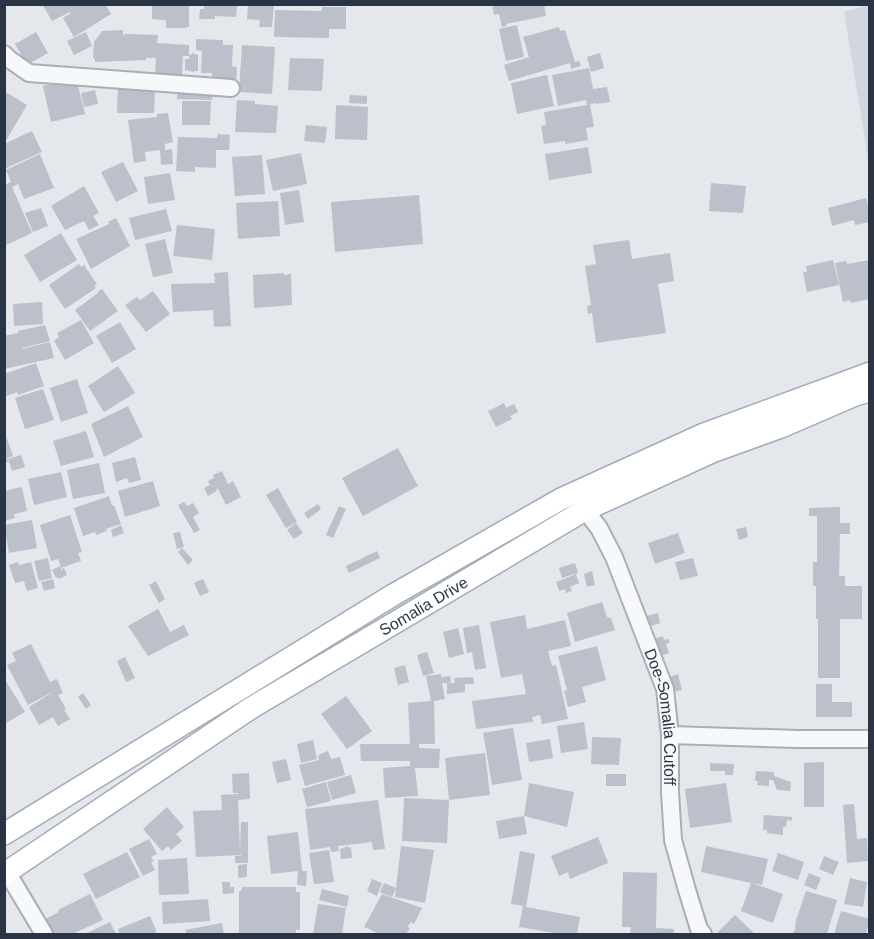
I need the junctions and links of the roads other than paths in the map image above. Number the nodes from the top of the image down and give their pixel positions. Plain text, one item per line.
1 (4, 54) edge
2 (231, 88) dead end
3 (870, 372) edge
4 (870, 391) edge
5 (585, 510) junction
6 (670, 735) junction
7 (870, 739) edge
8 (4, 834) edge
9 (6, 871) edge
10 (44, 934) edge
11 (703, 934) edge

1 - 2 street
3 - 8 main road, Somalia Drive
4 - 5 main road, Somalia Drive
5 - 6 street, Doe-Somalia Cutoff
5 - 9 main road, Somalia Drive
6 - 7 street
6 - 11 street, Doe-Somalia Cutoff
9 - 10 street

